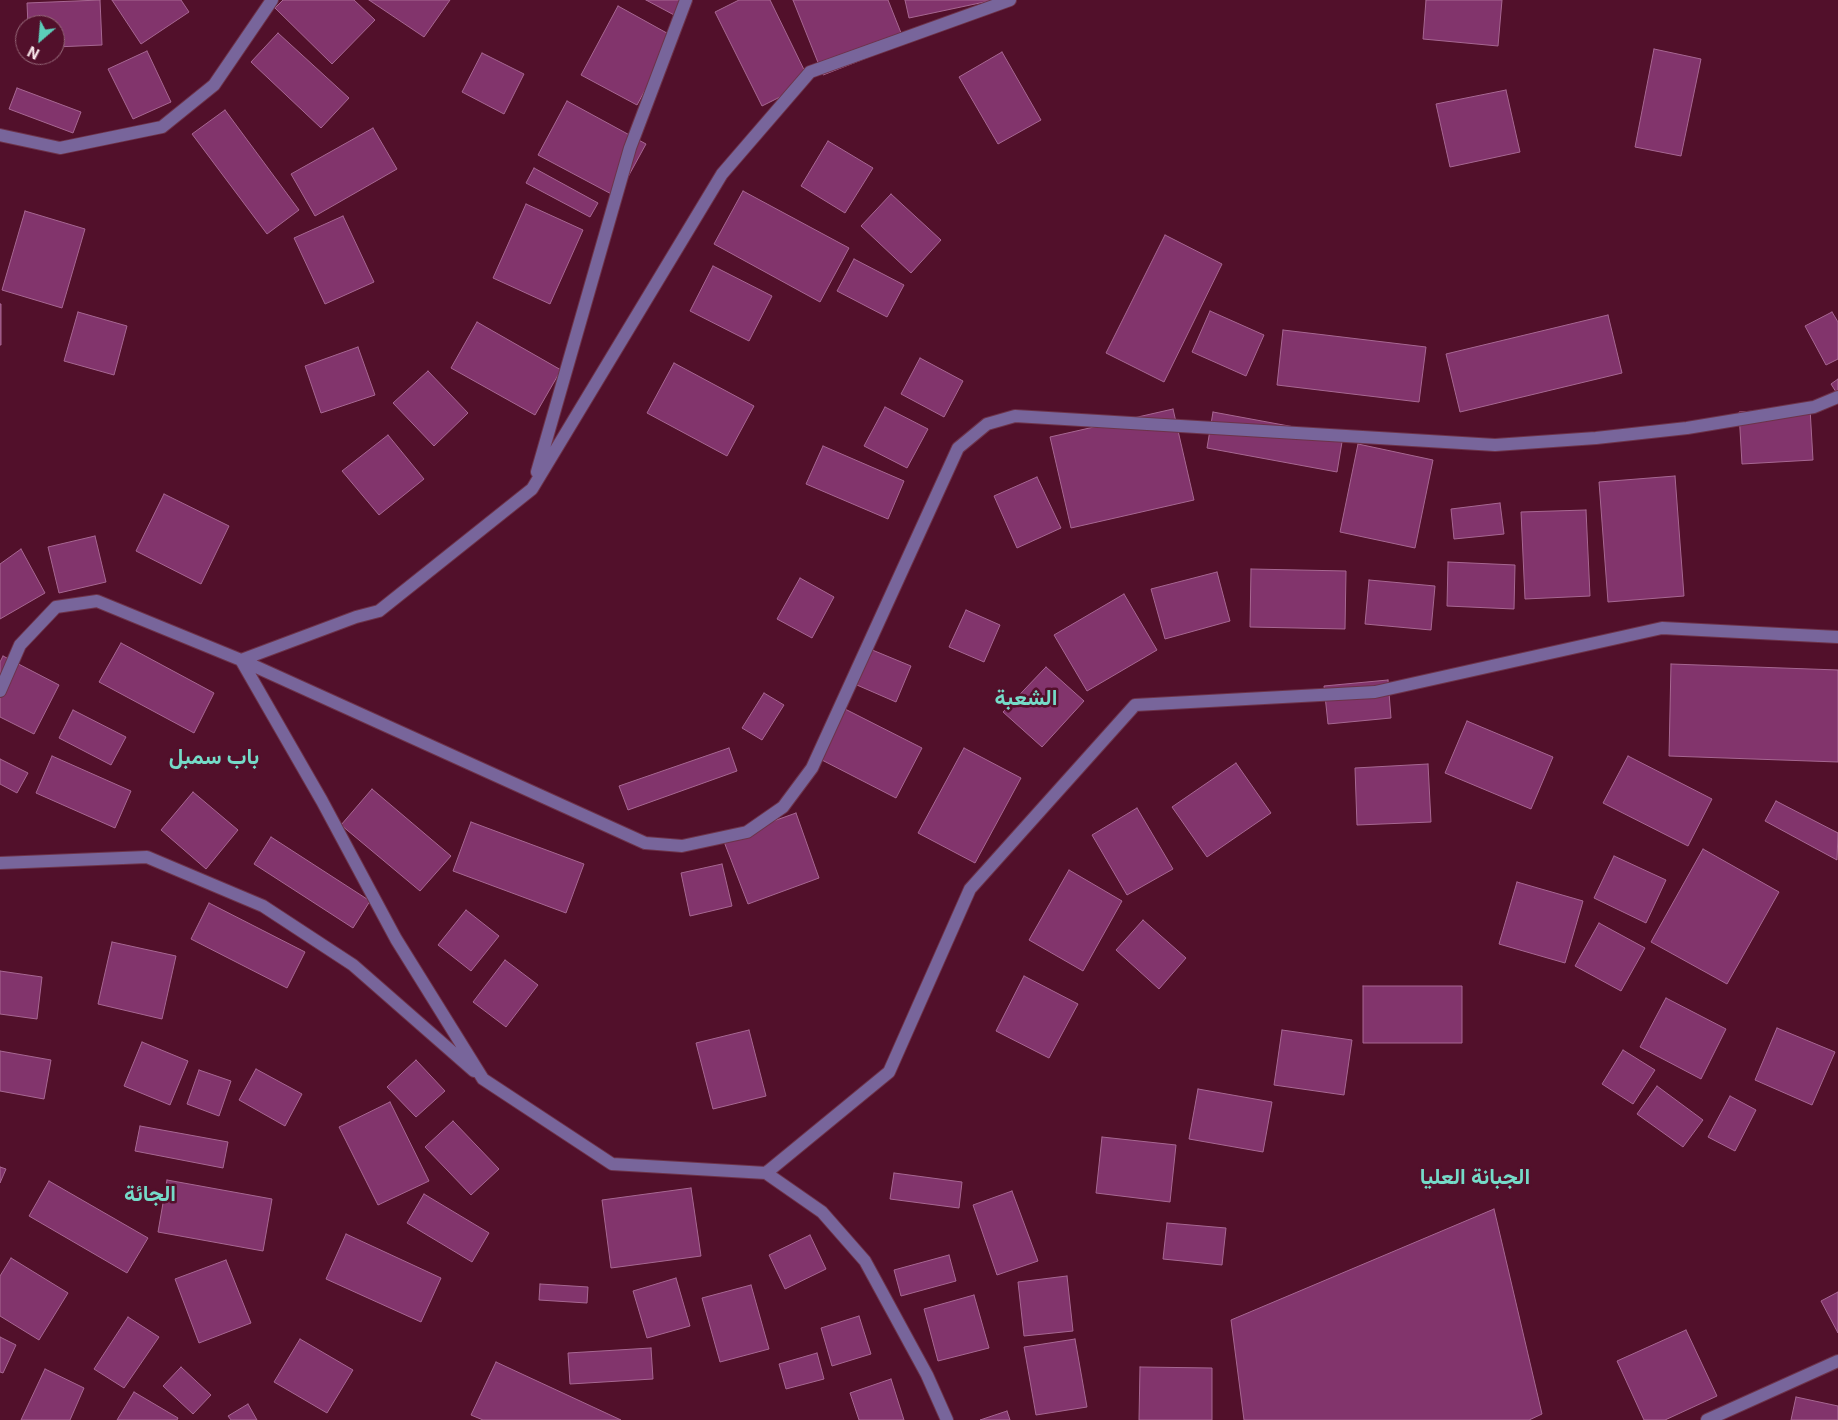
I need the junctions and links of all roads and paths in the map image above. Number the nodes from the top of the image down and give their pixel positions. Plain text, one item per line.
1 (272, 0) edge
2 (686, 0) edge
3 (1010, 0) edge
4 (0, 135) edge
5 (1838, 397) edge
6 (532, 489) junction
7 (1838, 637) edge
8 (242, 660) junction
9 (0, 691) edge
10 (0, 863) edge
11 (483, 1079) junction
12 (766, 1173) junction
13 (1838, 1361) edge
14 (947, 1420) edge
15 (1707, 1420) edge

1 - 4 street
2 - 6 street
3 - 6 street
5 - 8 street
6 - 8 street
7 - 12 street
8 - 9 street
8 - 11 street
10 - 11 street
11 - 12 street
12 - 14 street
13 - 15 street

